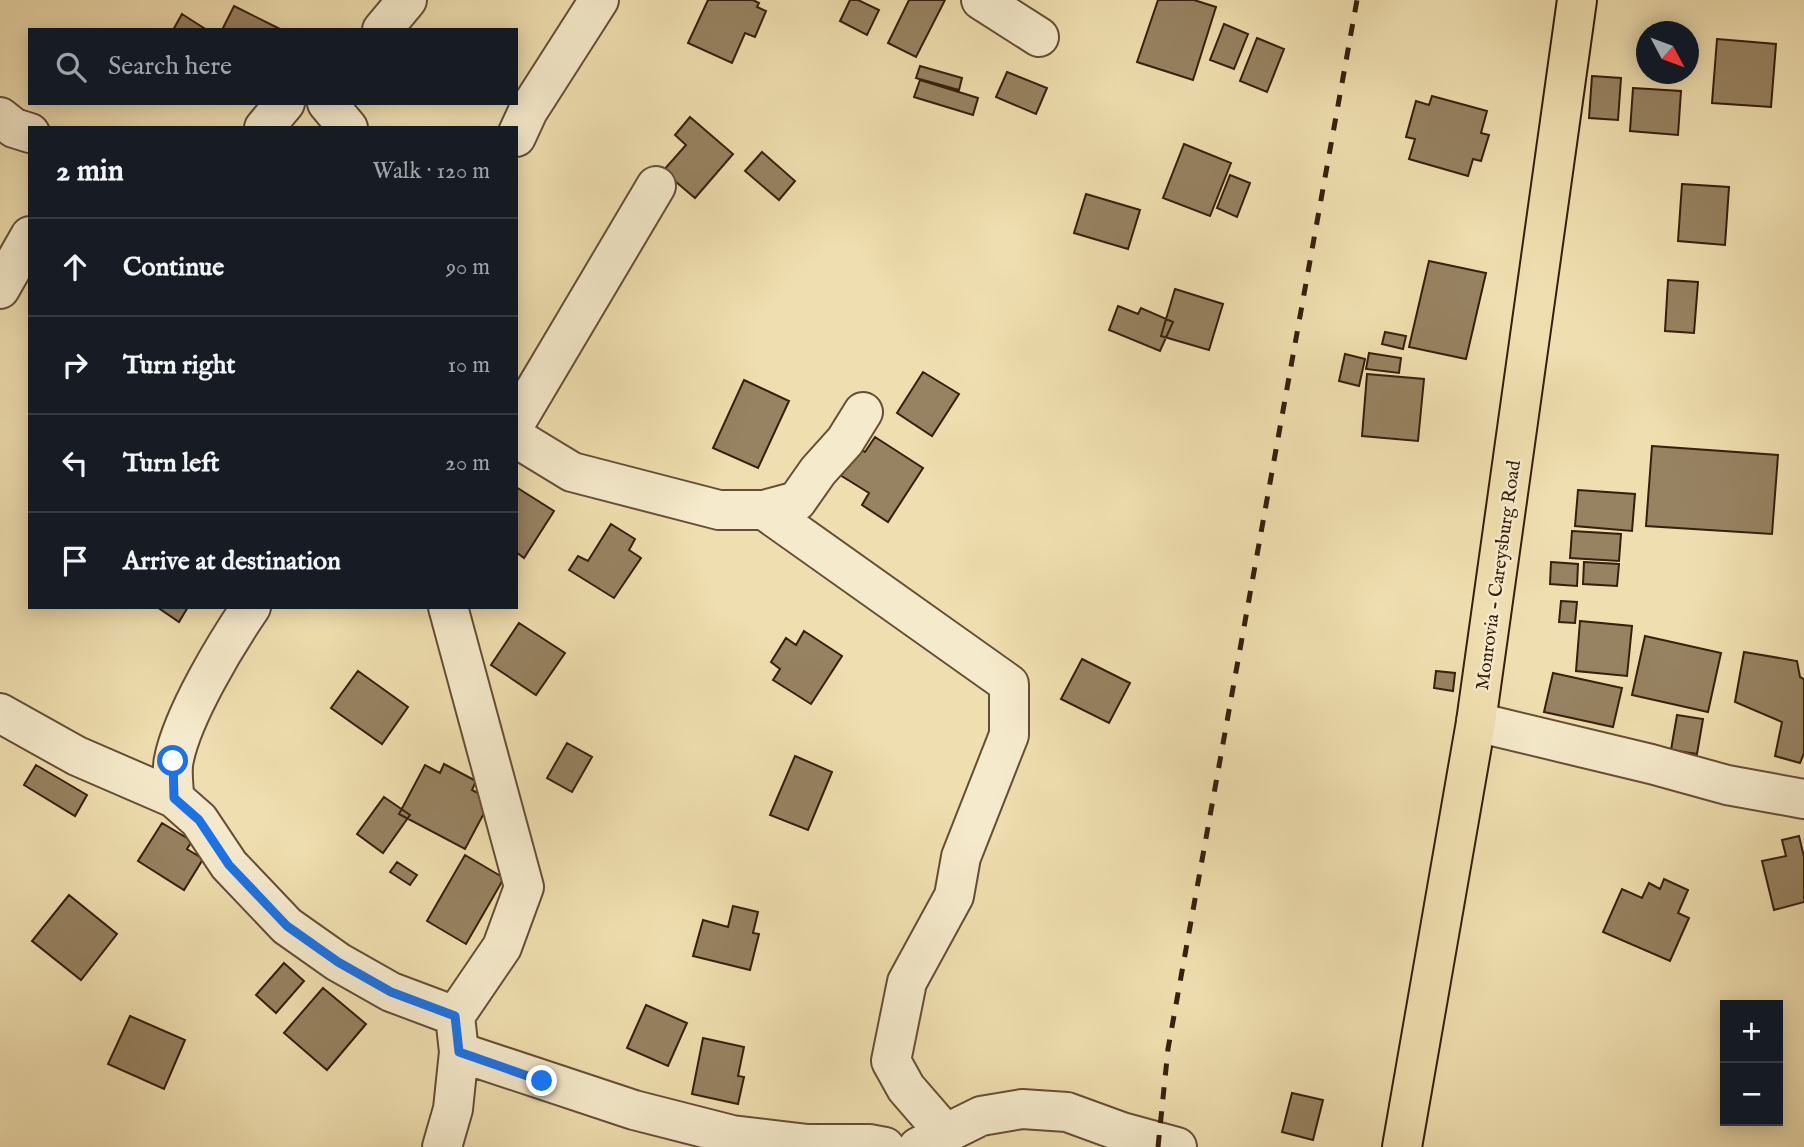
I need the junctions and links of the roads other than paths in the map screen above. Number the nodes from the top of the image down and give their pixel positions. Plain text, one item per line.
1 (407, 0) edge
2 (599, 0) edge
3 (981, 0) edge
4 (1577, 0) edge
5 (384, 28) edge
6 (1039, 37) dead end
7 (283, 105) edge
8 (329, 105) edge
9 (0, 117) edge
10 (266, 126) edge
11 (346, 126) edge
12 (28, 132) edge
13 (518, 133) edge
14 (656, 186) dead end
15 (28, 240) edge
16 (0, 289) edge
17 (863, 412) dead end
18 (518, 419) edge
19 (518, 439) edge
20 (764, 510) junction
21 (250, 609) edge
22 (448, 609) edge
23 (0, 713) edge
24 (1476, 722) junction
25 (174, 798) junction
26 (1804, 799) edge
27 (457, 1034) junction
28 (932, 1140) edge
29 (442, 1147) edge
30 (885, 1147) edge
31 (1177, 1147) edge
32 (1402, 1147) edge

1 - 5 street
2 - 13 street
3 - 6 street
4 - 24 main road, Monrovia - Careysburg Road
7 - 10 street
8 - 11 street
9 - 12 street
14 - 18 street
15 - 16 street
17 - 20 street
19 - 20 street
20 - 28 street
21 - 25 street
22 - 27 street
23 - 25 street
24 - 26 street
24 - 32 main road, Monrovia - Careysburg Road
25 - 27 street
27 - 29 street
27 - 30 street
28 - 31 street

